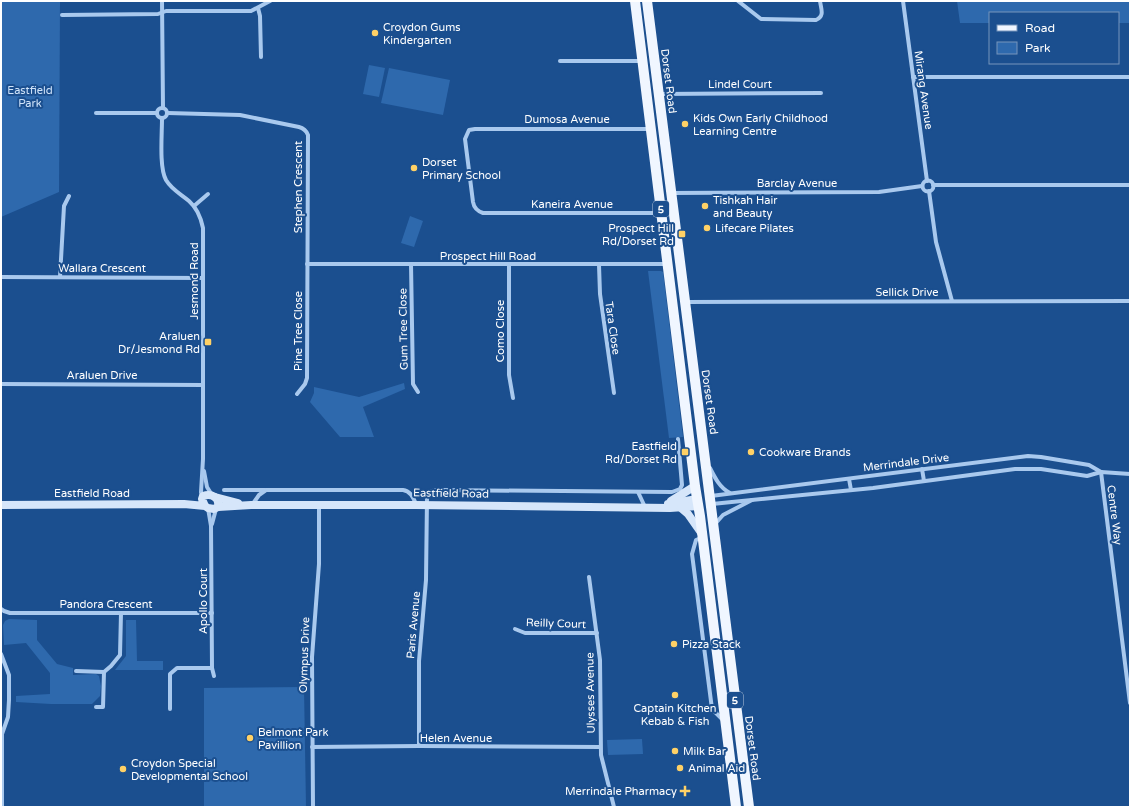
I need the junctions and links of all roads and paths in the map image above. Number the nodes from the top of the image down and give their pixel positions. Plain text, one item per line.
1 (162, 1) edge
2 (270, 1) edge
3 (635, 1) edge
4 (646, 1) edge
5 (738, 1) edge
6 (820, 1) edge
7 (903, 1) edge
8 (263, 2) edge
9 (258, 8) junction
10 (162, 12) junction
11 (62, 15) dead end
12 (261, 57) dead end
13 (560, 61) dead end
14 (642, 61) junction
15 (914, 77) junction
16 (1130, 77) edge
17 (821, 93) dead end
18 (658, 94) junction
19 (163, 108) junction
20 (96, 113) dead end
21 (157, 113) junction
22 (168, 113) junction
23 (162, 119) junction
24 (663, 127) junction
25 (651, 129) junction
26 (927, 180) junction
27 (933, 185) junction
28 (1130, 185) edge
29 (922, 186) junction
30 (929, 191) junction
31 (671, 193) junction
32 (208, 194) dead end
33 (69, 196) dead end
34 (194, 206) junction
35 (483, 213) joint
36 (662, 213) junction
37 (307, 264) junction
38 (411, 264) junction
39 (668, 264) junction
40 (509, 265) junction
41 (599, 265) junction
42 (1, 277) edge
43 (60, 277) junction
44 (203, 278) junction
45 (952, 301) junction
46 (1130, 301) edge
47 (684, 302) junction
48 (673, 303) junction
49 (1, 384) edge
50 (203, 385) junction
51 (418, 392) dead end
52 (614, 393) dead end
53 (297, 394) dead end
54 (513, 398) dead end
55 (678, 439) dead end
56 (203, 459) junction
57 (705, 461) junction
58 (922, 469) junction
59 (1101, 472) junction
60 (1130, 474) edge
61 (849, 479) junction
62 (924, 481) junction
63 (695, 486) junction
64 (224, 490) dead end
65 (266, 490) junction
66 (851, 490) junction
67 (638, 492) junction
68 (730, 493) junction
69 (214, 496) junction
70 (202, 497) junction
71 (754, 499) junction
72 (711, 500) junction
73 (698, 502) junction
74 (184, 504) junction
75 (665, 504) junction
76 (1, 505) edge
77 (250, 505) junction
78 (319, 505) junction
79 (416, 505) junction
80 (426, 505) junction
81 (212, 507) junction
82 (649, 507) junction
83 (681, 508) junction
84 (714, 525) junction
85 (211, 526) junction
86 (702, 536) junction
87 (589, 577) dead end
88 (2, 610) edge
89 (121, 613) junction
90 (212, 613) junction
91 (1, 616) edge
92 (515, 629) dead end
93 (597, 633) junction
94 (1, 654) edge
95 (3, 664) edge
96 (212, 668) junction
97 (75, 670) dead end
98 (104, 672) junction
99 (214, 676) dead end
100 (1130, 703) edge
101 (96, 707) dead end
102 (170, 709) dead end
103 (3, 727) edge
104 (740, 736) junction
105 (728, 738) junction
106 (419, 746) junction
107 (312, 747) junction
108 (600, 747) junction
109 (1, 782) edge
110 (2, 807) edge
111 (313, 807) edge
112 (614, 807) edge
113 (736, 807) edge
114 (749, 807) edge

1 - 10 street
2 - 8 street
3 - 14 main road, 5
4 - 18 main road, Dorset Road / 5
5 - 6 street
7 - 15 street, Mirang Avenue
8 - 9 street
9 - 10 street
9 - 12 street
10 - 11 street
10 - 19 street
13 - 14 street
14 - 25 main road, 5
15 - 16 street
15 - 26 street, Mirang Avenue
17 - 18 street, Lindel Court
18 - 24 main road, Dorset Road / 5
19 - 21 street
19 - 22 street
20 - 21 street
21 - 23 street
22 - 23 street
22 - 37 street, Stephen Crescent
23 - 34 street, Jesmond Road
24 - 25 main road
24 - 31 main road, Dorset Road / 5
25 - 35 street, Dumosa Avenue
25 - 36 main road, 5
26 - 27 street
26 - 29 street
27 - 28 street
27 - 30 street
29 - 30 street
29 - 31 street, Barclay Avenue
30 - 45 street
31 - 47 main road, Dorset Road / 5
32 - 34 street
33 - 43 street
34 - 44 street, Jesmond Road
35 - 36 street, Kaneira Avenue
36 - 39 main road, 5
37 - 38 street, Prospect Hill Road
37 - 53 street, Pine Tree Close
38 - 40 street, Prospect Hill Road
38 - 51 street, Gum Tree Close
39 - 41 street, Prospect Hill Road
39 - 48 main road, 5
40 - 41 street, Prospect Hill Road
40 - 54 street, Como Close
41 - 52 street, Tara Close
42 - 43 street, Wallara Crescent
43 - 44 street, Wallara Crescent
44 - 50 street, Jesmond Road
45 - 46 street, Sellick Drive
45 - 47 street, Sellick Drive
47 - 48 main road
47 - 57 main road, Dorset Road / 5
48 - 63 main road, 5
49 - 50 street, Araluen Drive
50 - 56 street, Jesmond Road
55 - 67 street
56 - 69 street, Jesmond Road
56 - 70 street, Jesmond Road
57 - 68 street
57 - 72 main road, Dorset Road / 5
58 - 59 street, Merrindale Drive
58 - 61 street, Merrindale Drive
58 - 62 street
59 - 60 street, Merrindale Drive
59 - 62 street, Merrindale Drive
59 - 100 street, Centre Way
61 - 66 street
61 - 68 street, Merrindale Drive
62 - 66 street, Merrindale Drive
63 - 73 main road, 5
63 - 75 main road
64 - 65 street
65 - 77 street
65 - 79 street
66 - 71 street, Merrindale Drive
67 - 80 street
67 - 82 street
68 - 72 street, Merrindale Drive
69 - 70 main road, Eastfield Road
69 - 77 main road, Eastfield Road
69 - 81 main road
70 - 74 main road, Eastfield Road
70 - 81 main road
71 - 72 street, Merrindale Drive
71 - 84 street
72 - 73 main road, Eastfield Road
72 - 84 main road, Dorset Road / 5
73 - 75 main road, Eastfield Road
73 - 83 main road, Eastfield Road
73 - 86 main road, 5
74 - 76 main road, Eastfield Road
74 - 81 main road, Eastfield Road
75 - 82 main road, Eastfield Road
77 - 78 main road, Eastfield Road
77 - 81 main road, Eastfield Road
78 - 79 main road, Eastfield Road
78 - 107 street, Olympus Drive
79 - 80 main road, Eastfield Road
80 - 82 main road, Eastfield Road
80 - 106 street, Paris Avenue
81 - 85 street, Apollo Court
81 - 85 street, Apollo Court
82 - 83 main road, Eastfield Road
83 - 86 main road
84 - 104 main road, Dorset Road / 5
85 - 90 street, Apollo Court
86 - 105 main road, 5
87 - 93 street, Ulysses Avenue
88 - 89 street, Pandora Crescent
88 - 91 street
89 - 90 street, Pandora Crescent
89 - 98 street
90 - 96 street, Apollo Court
92 - 93 street, Reilly Court
93 - 108 street, Ulysses Avenue
94 - 95 street
95 - 103 street
96 - 99 street, Apollo Court
96 - 102 street
97 - 98 street
98 - 101 street
103 - 109 street
104 - 105 main road
104 - 114 main road, Dorset Road / 5
105 - 113 main road, 5
106 - 107 street, Helen Avenue
106 - 108 street, Helen Avenue
107 - 111 street, Olympus Drive
108 - 112 street, Ulysses Avenue
109 - 110 street

